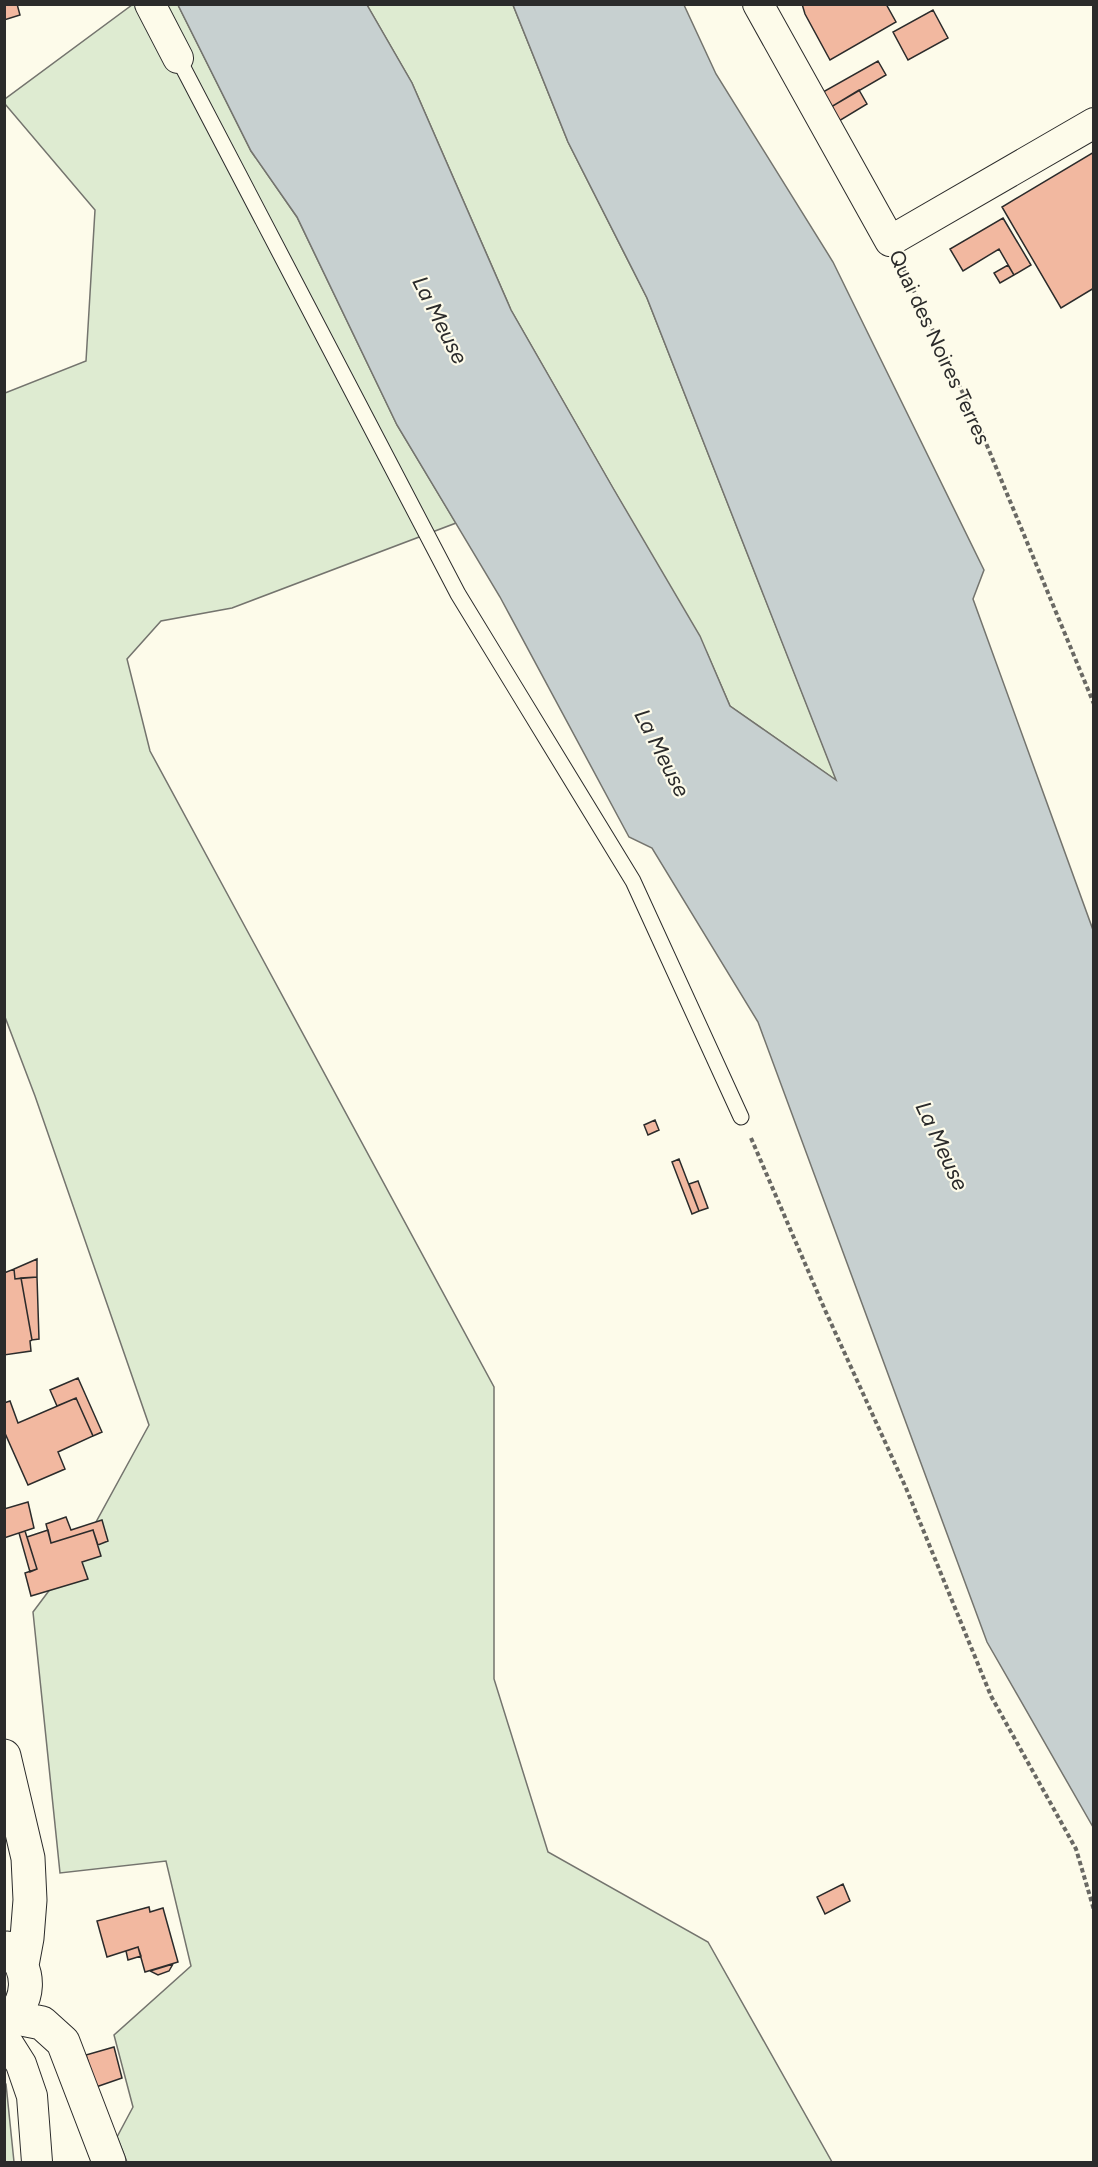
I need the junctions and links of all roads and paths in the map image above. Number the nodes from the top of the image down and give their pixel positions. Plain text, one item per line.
1 (150, 4) edge
2 (758, 4) edge
3 (178, 58) joint
4 (1094, 123) edge
5 (891, 241) junction
6 (1094, 704) edge
7 (741, 1117) joint
8 (4, 1756) edge
9 (10, 1826) edge
10 (1094, 1910) edge
11 (13, 1956) edge
12 (7, 2025) edge
13 (37, 2163) edge
14 (109, 2163) edge

1 - 3 street
2 - 5 street, Quai des Noires Terres
3 - 7 lane
4 - 5 street
5 - 6 path, Quai des Noires Terres
7 - 10 path
8 - 9 street
9 - 11 street
11 - 12 street
12 - 13 street
12 - 14 street

